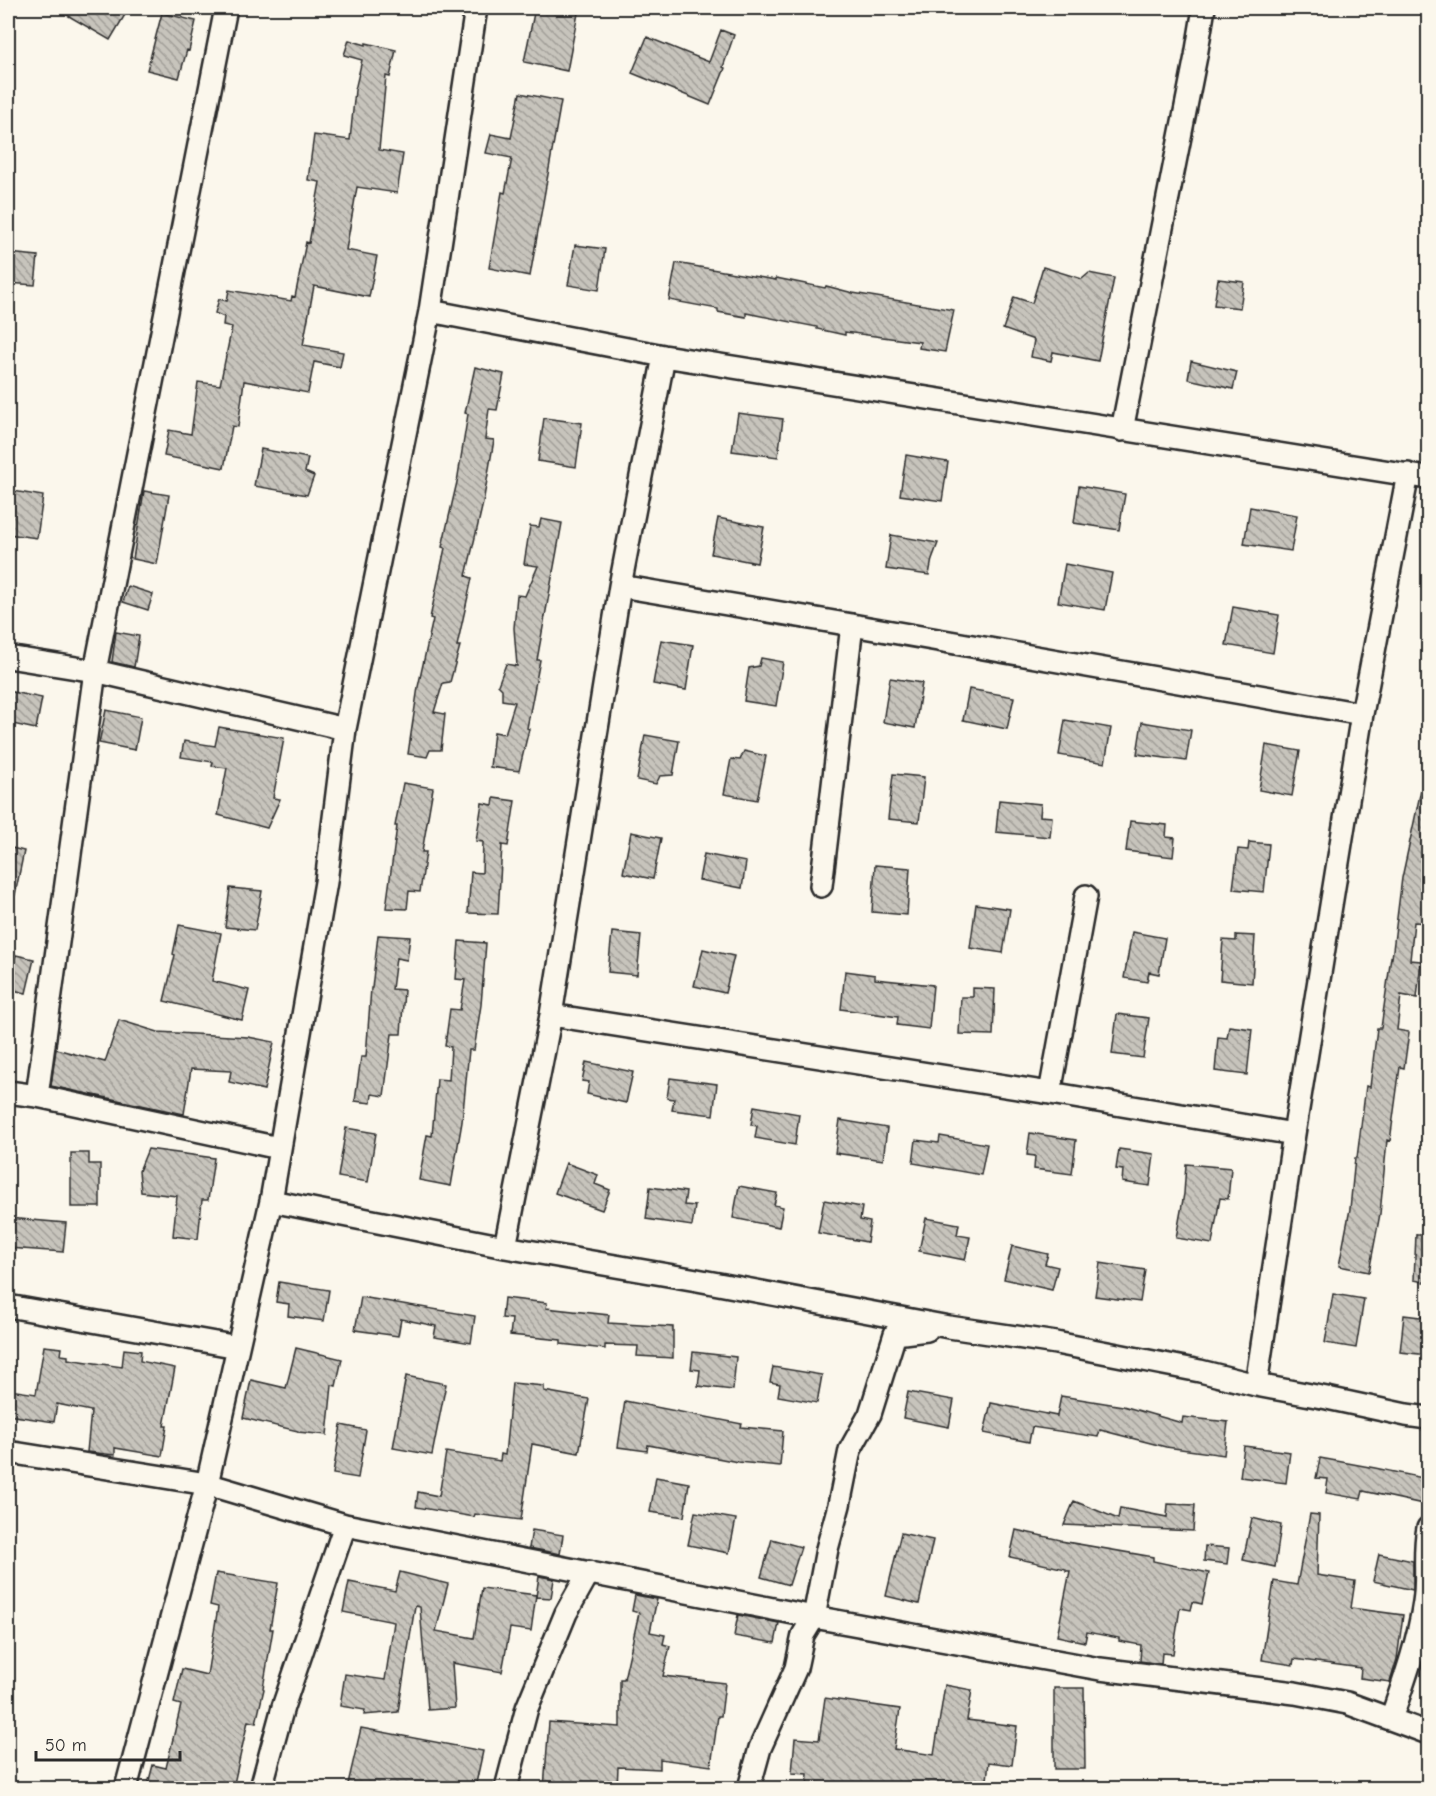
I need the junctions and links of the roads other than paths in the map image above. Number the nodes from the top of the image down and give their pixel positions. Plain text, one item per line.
1 (226, 8) edge
2 (476, 8) edge
3 (1204, 8) edge
4 (430, 311) junction
5 (664, 356) junction
6 (1122, 430) junction
7 (1408, 474) junction
8 (1428, 478) edge
9 (620, 586) junction
10 (852, 625) junction
11 (8, 657) edge
12 (95, 671) junction
13 (1362, 714) junction
14 (345, 729) junction
15 (820, 886) dead end
16 (1086, 896) dead end
17 (551, 1015) junction
18 (8, 1092) edge
19 (1050, 1093) junction
20 (37, 1096) junction
21 (1294, 1134) junction
22 (279, 1148) junction
23 (271, 1201) junction
24 (505, 1247) junction
25 (8, 1306) edge
26 (949, 1327) junction
27 (238, 1347) junction
28 (1256, 1385) junction
29 (1428, 1418) edge
30 (8, 1452) edge
31 (207, 1484) junction
32 (345, 1525) junction
33 (1428, 1528) edge
34 (589, 1572) junction
35 (814, 1617) junction
36 (1390, 1719) junction
37 (1428, 1733) edge
38 (126, 1788) edge
39 (261, 1788) edge
40 (506, 1788) edge
41 (749, 1788) edge

1 - 12 street
2 - 4 street
3 - 6 street
4 - 5 street
4 - 14 street
5 - 6 street
5 - 9 street
6 - 7 street
7 - 8 street
7 - 13 street
9 - 10 street
9 - 17 street
10 - 13 street
10 - 15 street
11 - 12 street
12 - 14 street
12 - 20 street
13 - 21 street
14 - 22 street
16 - 19 street
17 - 19 street
17 - 24 street
18 - 20 street
19 - 21 street
20 - 22 street
21 - 28 street
22 - 23 street
23 - 24 street
23 - 27 street
24 - 26 street
25 - 27 street
26 - 28 street
26 - 35 street
27 - 31 street
28 - 29 street
30 - 31 street
31 - 32 street
31 - 38 street
32 - 34 street
32 - 39 street
33 - 36 street
34 - 35 street
34 - 40 street
35 - 36 street
35 - 41 street
36 - 37 street

